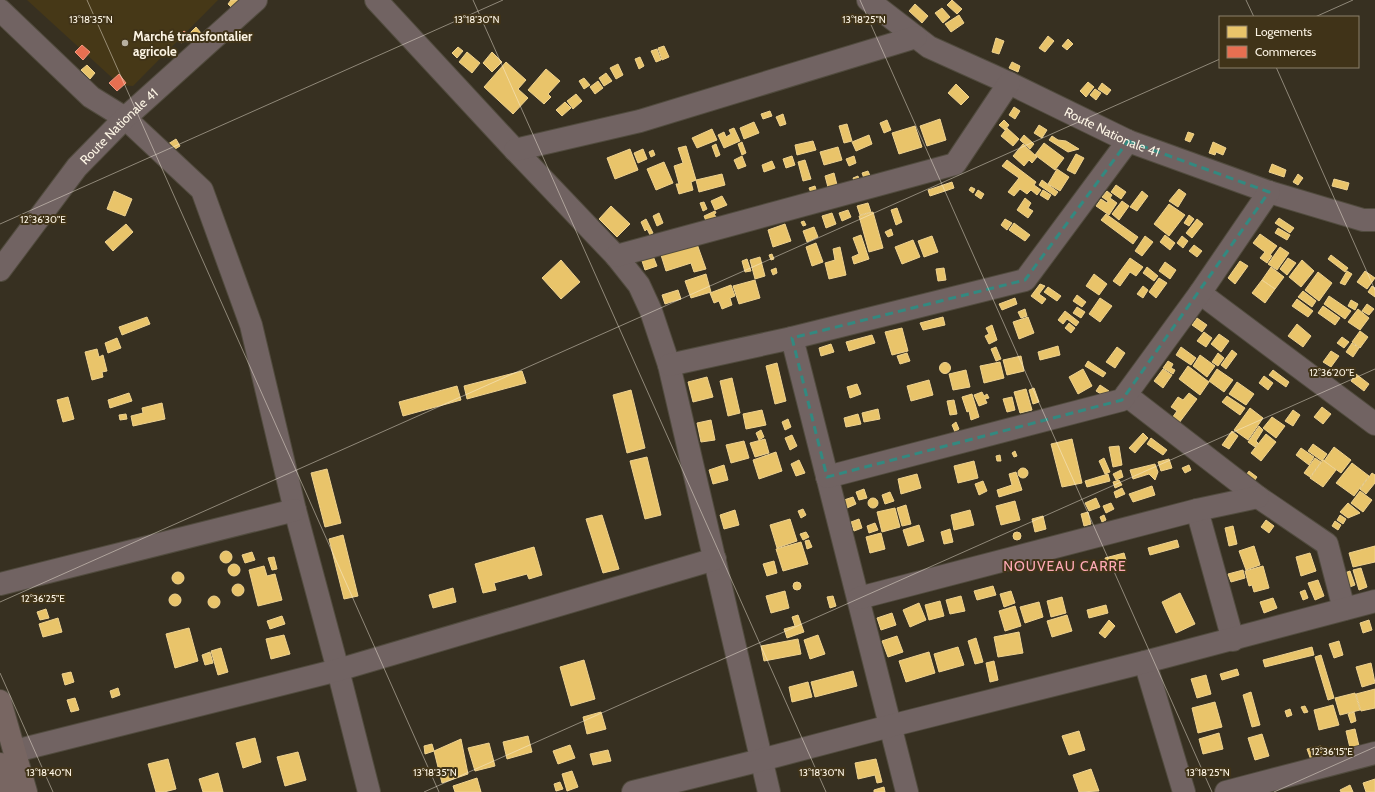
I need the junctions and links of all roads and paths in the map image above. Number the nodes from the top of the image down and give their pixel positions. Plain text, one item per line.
1 (256, 0) edge
2 (376, 0) edge
3 (868, 0) edge
4 (0, 10) edge
5 (916, 37) junction
6 (1009, 83) junction
7 (125, 118) junction
8 (1128, 142) junction
9 (515, 150) junction
10 (1268, 192) junction
11 (1371, 224) edge
12 (616, 256) junction
13 (0, 270) edge
14 (1200, 293) junction
15 (792, 338) junction
16 (670, 365) junction
17 (1126, 395) junction
18 (1375, 424) edge
19 (827, 476) junction
20 (1258, 497) junction
21 (294, 510) junction
22 (1197, 510) junction
23 (715, 559) junction
24 (0, 584) edge
25 (859, 598) junction
26 (1375, 601) edge
27 (1344, 609) junction
28 (1233, 640) junction
29 (1145, 662) junction
30 (338, 670) junction
31 (0, 701) edge
32 (890, 726) junction
33 (1375, 753) edge
34 (8, 757) edge
35 (761, 760) junction
36 (8, 792) edge
37 (26, 792) edge
38 (369, 792) edge
39 (633, 792) edge
40 (769, 792) edge
41 (907, 792) edge
42 (1184, 792) edge
43 (1226, 792) edge

1 - 7 street, Route Nationale 41
2 - 9 street
3 - 5 street, Route Nationale 41
4 - 7 street
5 - 6 street, Route Nationale 41
5 - 9 street
6 - 8 street, Route Nationale 41
6 - 12 street
7 - 13 street, Route Nationale 41
7 - 21 street
8 - 10 street, Route Nationale 41
8 - 15 street
9 - 12 street
10 - 11 street, Route Nationale 41
10 - 14 street
12 - 16 street
14 - 17 street
14 - 18 street
15 - 16 street
15 - 19 street
16 - 23 street
17 - 19 street
17 - 20 street
19 - 25 street
20 - 22 street
20 - 27 street
21 - 24 street
21 - 30 street
22 - 25 street
22 - 28 street
23 - 30 street
23 - 35 street
25 - 32 street
26 - 27 street
27 - 28 street
28 - 29 street
29 - 32 street
29 - 42 street
30 - 34 street
30 - 38 street
31 - 34 highway
32 - 35 street
32 - 41 street
33 - 43 street
34 - 36 highway
34 - 37 highway
35 - 39 street
35 - 40 street

